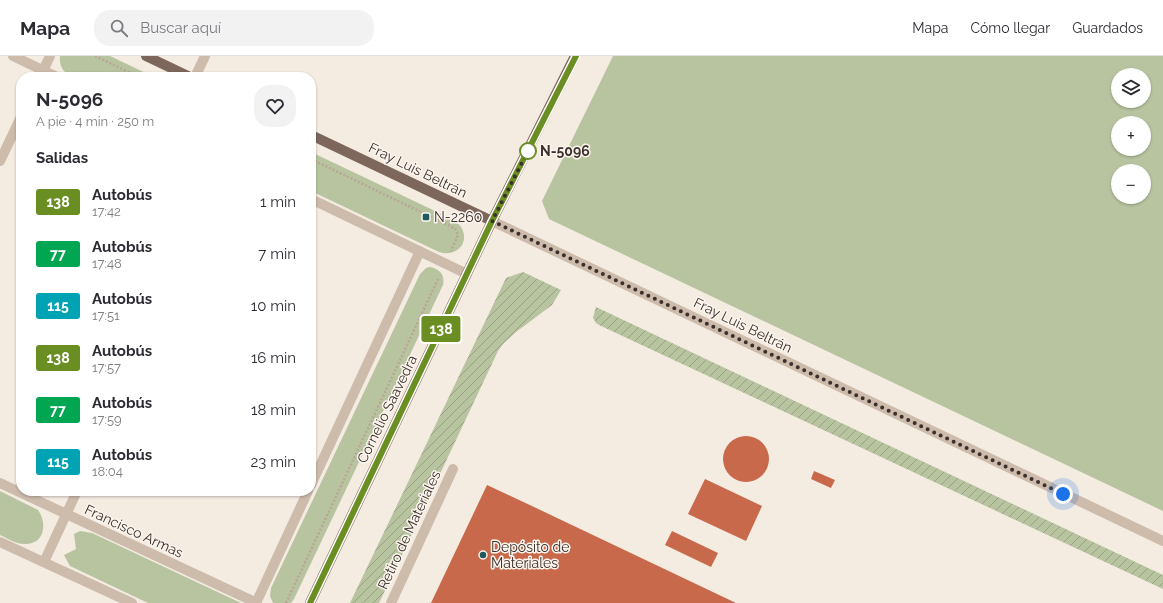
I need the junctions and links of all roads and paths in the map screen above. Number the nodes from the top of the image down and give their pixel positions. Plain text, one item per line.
1 (13, 56) edge
2 (50, 56) edge
3 (95, 56) edge
4 (146, 56) edge
5 (205, 56) edge
6 (576, 56) edge
7 (39, 72) edge
8 (43, 72) edge
9 (129, 72) edge
10 (180, 72) edge
11 (197, 72) edge
12 (16, 127) edge
13 (316, 137) edge
14 (0, 161) edge
15 (316, 161) edge
16 (316, 201) edge
17 (492, 221) junction
18 (420, 251) junction
19 (450, 254) dead end
20 (441, 273) dead end
21 (467, 274) junction
22 (453, 470) dead end
23 (316, 474) edge
24 (0, 483) edge
25 (16, 491) edge
26 (28, 496) edge
27 (75, 496) edge
28 (306, 496) edge
29 (66, 514) junction
30 (1163, 541) edge
31 (0, 542) edge
32 (44, 562) junction
33 (132, 603) edge
34 (257, 603) edge
35 (286, 603) edge
36 (310, 603) edge
37 (391, 603) edge

1 - 7 street
2 - 8 street
3 - 9 path
4 - 10 main road
5 - 11 street
6 - 17 main road, Cornelio Saavedra
12 - 14 street
13 - 17 main road, Fray Luis Beltrán
15 - 19 path
16 - 18 street
17 - 21 main road, Cornelio Saavedra
17 - 30 street, Fray Luis Beltrán
18 - 21 street
18 - 23 street
20 - 35 path
21 - 36 main road, Cornelio Saavedra
22 - 37 street, Retiro de Materiales
24 - 25 street, Francisco Armas
26 - 29 street, Francisco Armas
27 - 29 street
28 - 34 street
29 - 32 street
29 - 34 street, Francisco Armas
31 - 32 street
32 - 33 street

